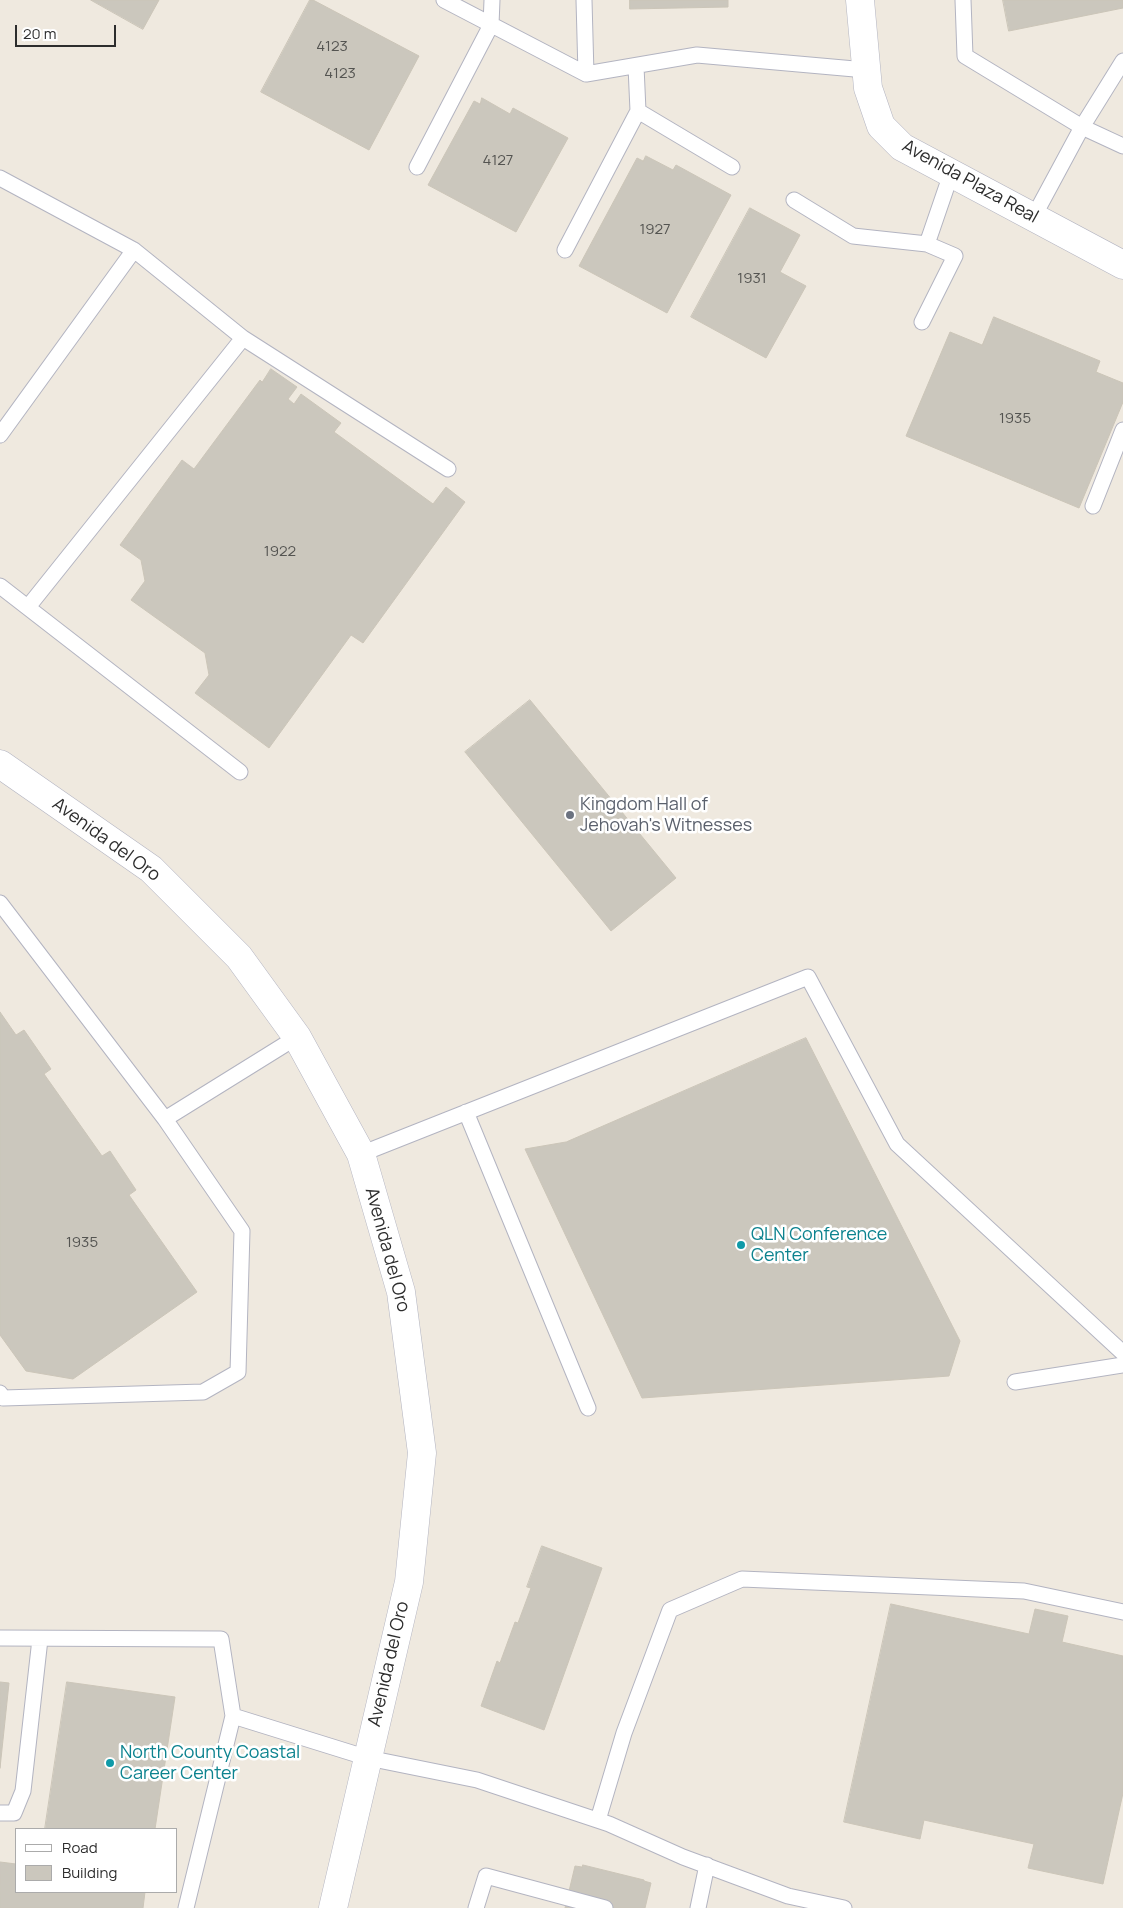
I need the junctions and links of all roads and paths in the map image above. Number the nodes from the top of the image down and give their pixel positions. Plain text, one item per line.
1 (444, 0) edge
2 (492, 0) edge
3 (584, 0) edge
4 (860, 0) edge
5 (963, 0) edge
6 (491, 25) junction
7 (1123, 61) edge
8 (636, 66) junction
9 (866, 70) junction
10 (586, 74) junction
11 (638, 111) junction
12 (1082, 127) junction
13 (1123, 146) edge
14 (732, 166) dead end
15 (418, 167) dead end
16 (951, 174) junction
17 (0, 178) edge
18 (794, 200) dead end
19 (1033, 218) junction
20 (927, 244) junction
21 (134, 250) junction
22 (565, 250) dead end
23 (1123, 266) edge
24 (922, 322) dead end
25 (243, 338) junction
26 (1123, 430) edge
27 (0, 435) edge
28 (448, 468) dead end
29 (1093, 506) dead end
30 (0, 586) edge
31 (28, 607) junction
32 (0, 764) edge
33 (240, 772) dead end
34 (0, 903) edge
35 (297, 1037) junction
36 (466, 1112) junction
37 (165, 1119) junction
38 (361, 1154) junction
39 (1123, 1353) edge
40 (1123, 1365) edge
41 (1014, 1382) dead end
42 (0, 1393) edge
43 (588, 1408) dead end
44 (1123, 1612) edge
45 (0, 1638) edge
46 (40, 1638) junction
47 (233, 1716) junction
48 (368, 1758) junction
49 (0, 1813) edge
50 (598, 1820) junction
51 (707, 1865) junction
52 (186, 1908) edge
53 (333, 1908) edge
54 (476, 1908) edge
55 (605, 1908) edge
56 (698, 1908) edge
57 (844, 1908) edge

1 - 6 lane
2 - 6 lane
3 - 10 lane
4 - 9 street, Avenida Plaza Real
5 - 12 lane
6 - 10 lane
6 - 15 lane
7 - 12 lane
8 - 9 lane
8 - 10 lane
8 - 11 lane
9 - 16 street, Avenida Plaza Real
11 - 14 lane
11 - 22 lane
12 - 13 lane
12 - 19 lane
16 - 19 street, Avenida Plaza Real
16 - 20 lane
17 - 21 lane
18 - 20 lane
19 - 23 street, Avenida Plaza Real
20 - 24 lane
21 - 25 lane
21 - 27 lane
25 - 28 lane
25 - 31 lane
26 - 29 lane
30 - 31 lane
31 - 33 lane
32 - 35 street, Avenida del Oro
34 - 37 lane
35 - 37 lane
35 - 38 street, Avenida del Oro
36 - 38 lane
36 - 39 lane
36 - 43 lane
37 - 42 lane
38 - 48 street, Avenida del Oro
40 - 41 lane
44 - 50 lane
45 - 46 lane
46 - 47 lane
46 - 49 lane
47 - 48 lane
47 - 52 lane
48 - 50 lane
48 - 53 street, Avenida del Oro
50 - 51 lane
51 - 56 lane
51 - 57 lane
54 - 55 lane

